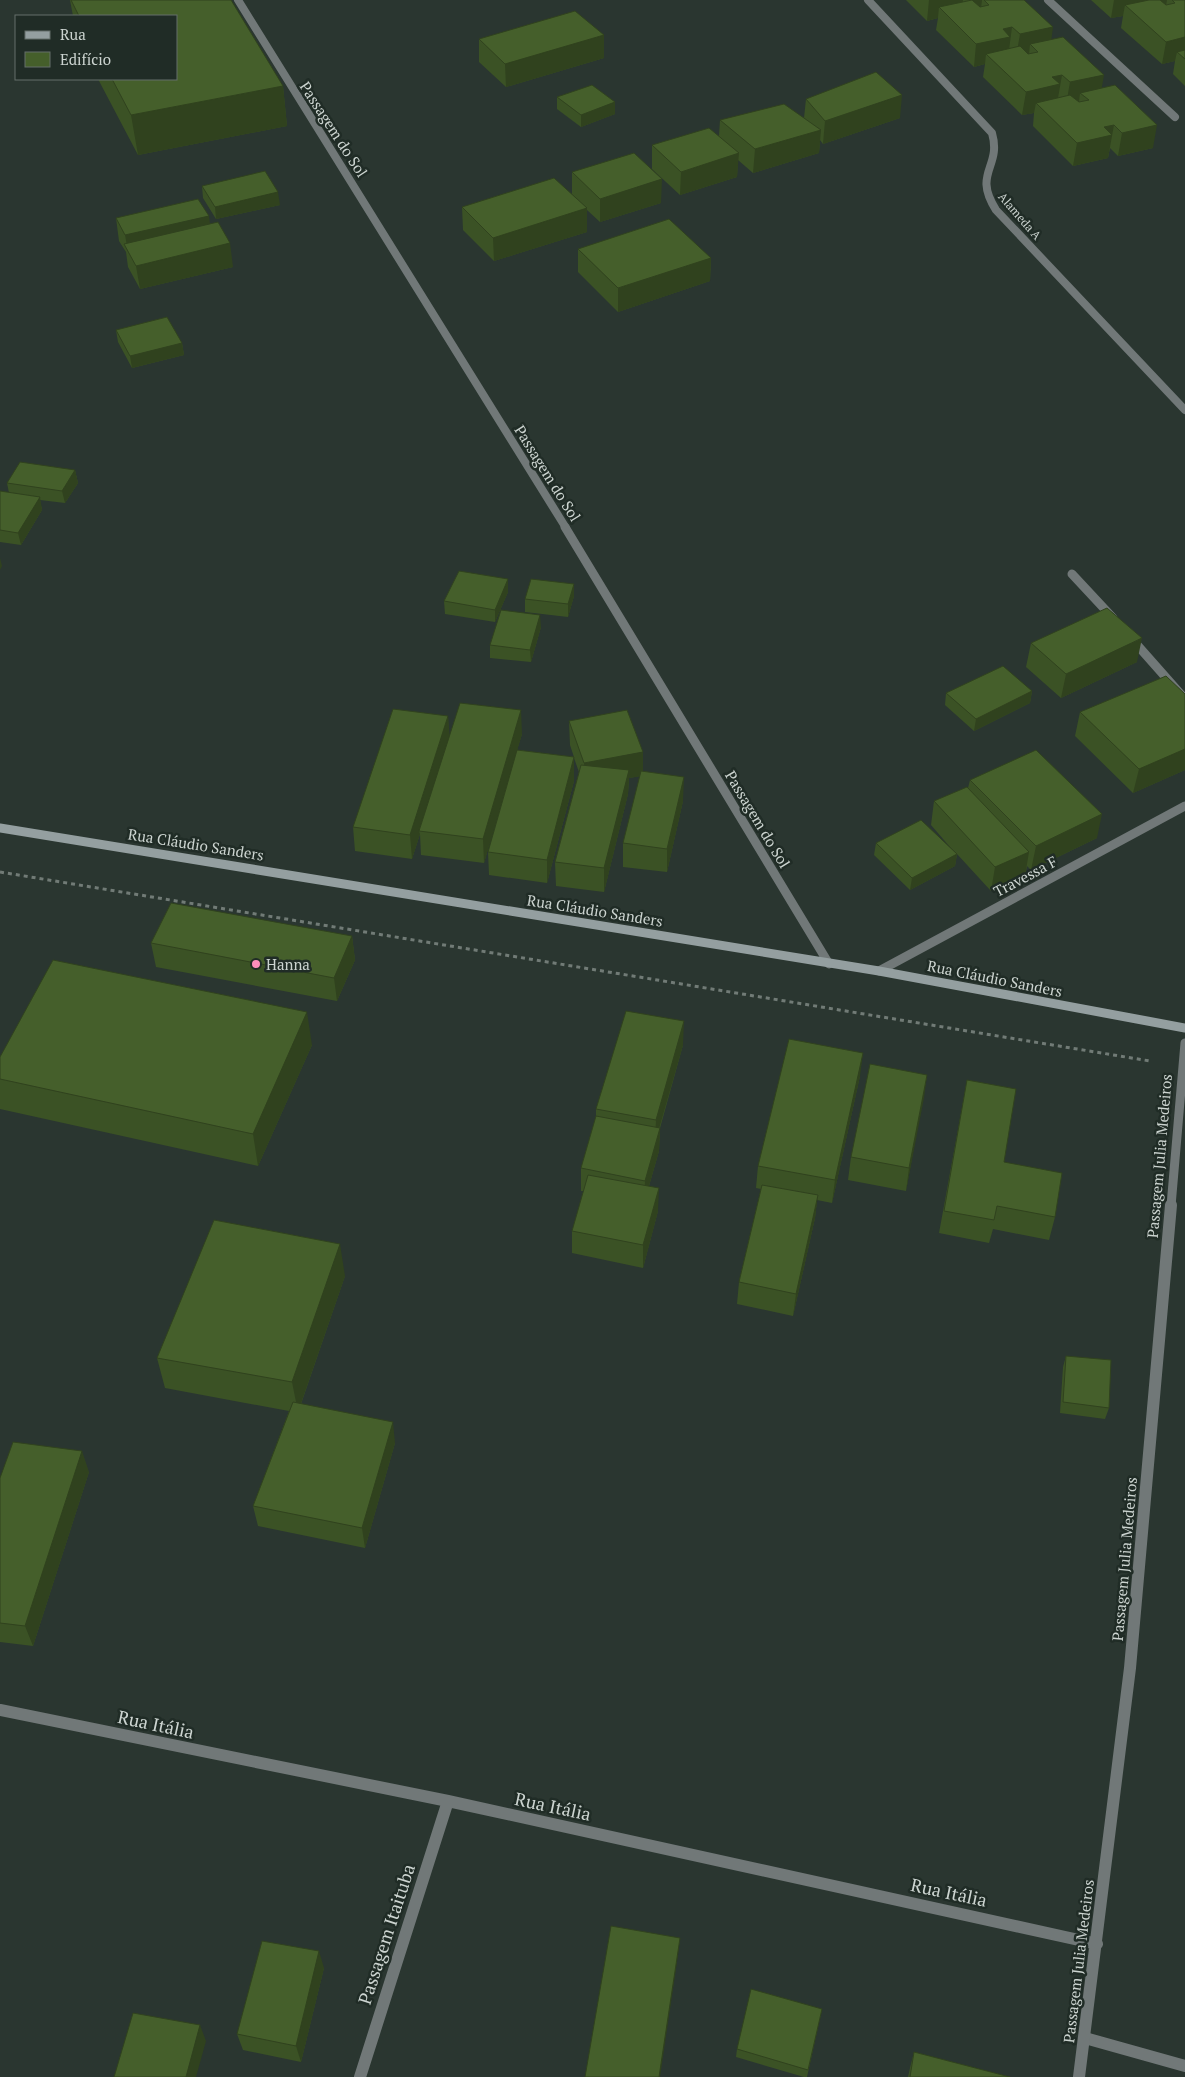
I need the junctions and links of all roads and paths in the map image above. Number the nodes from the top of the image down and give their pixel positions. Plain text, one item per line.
1 (238, 0) edge
2 (868, 0) edge
3 (1048, 0) edge
4 (1175, 118) dead end
5 (1185, 410) edge
6 (1072, 574) dead end
7 (1185, 699) edge
8 (1185, 806) edge
9 (0, 828) edge
10 (0, 872) edge
11 (829, 964) junction
12 (879, 971) junction
13 (1185, 1028) edge
14 (1185, 1043) edge
15 (1183, 1066) junction
16 (0, 1710) edge
17 (448, 1802) junction
18 (1097, 1944) junction
19 (1085, 2038) junction
20 (1185, 2066) edge
21 (360, 2077) edge
22 (1079, 2077) edge

1 - 11 street, Passagem do Sol
2 - 5 street, Alameda A
3 - 4 street
6 - 7 street
8 - 12 street, Travessa F
9 - 11 main road, Rua Cláudio Sanders
10 - 15 path
11 - 12 main road, Rua Cláudio Sanders
12 - 13 main road, Rua Cláudio Sanders
14 - 15 street, Passagem Julia Medeiros
15 - 18 street, Passagem Julia Medeiros
16 - 17 street, Rua Itália
17 - 18 street, Rua Itália
17 - 21 street, Passagem Itaituba
18 - 19 street, Passagem Julia Medeiros
19 - 20 street
19 - 22 street, Passagem Julia Medeiros

